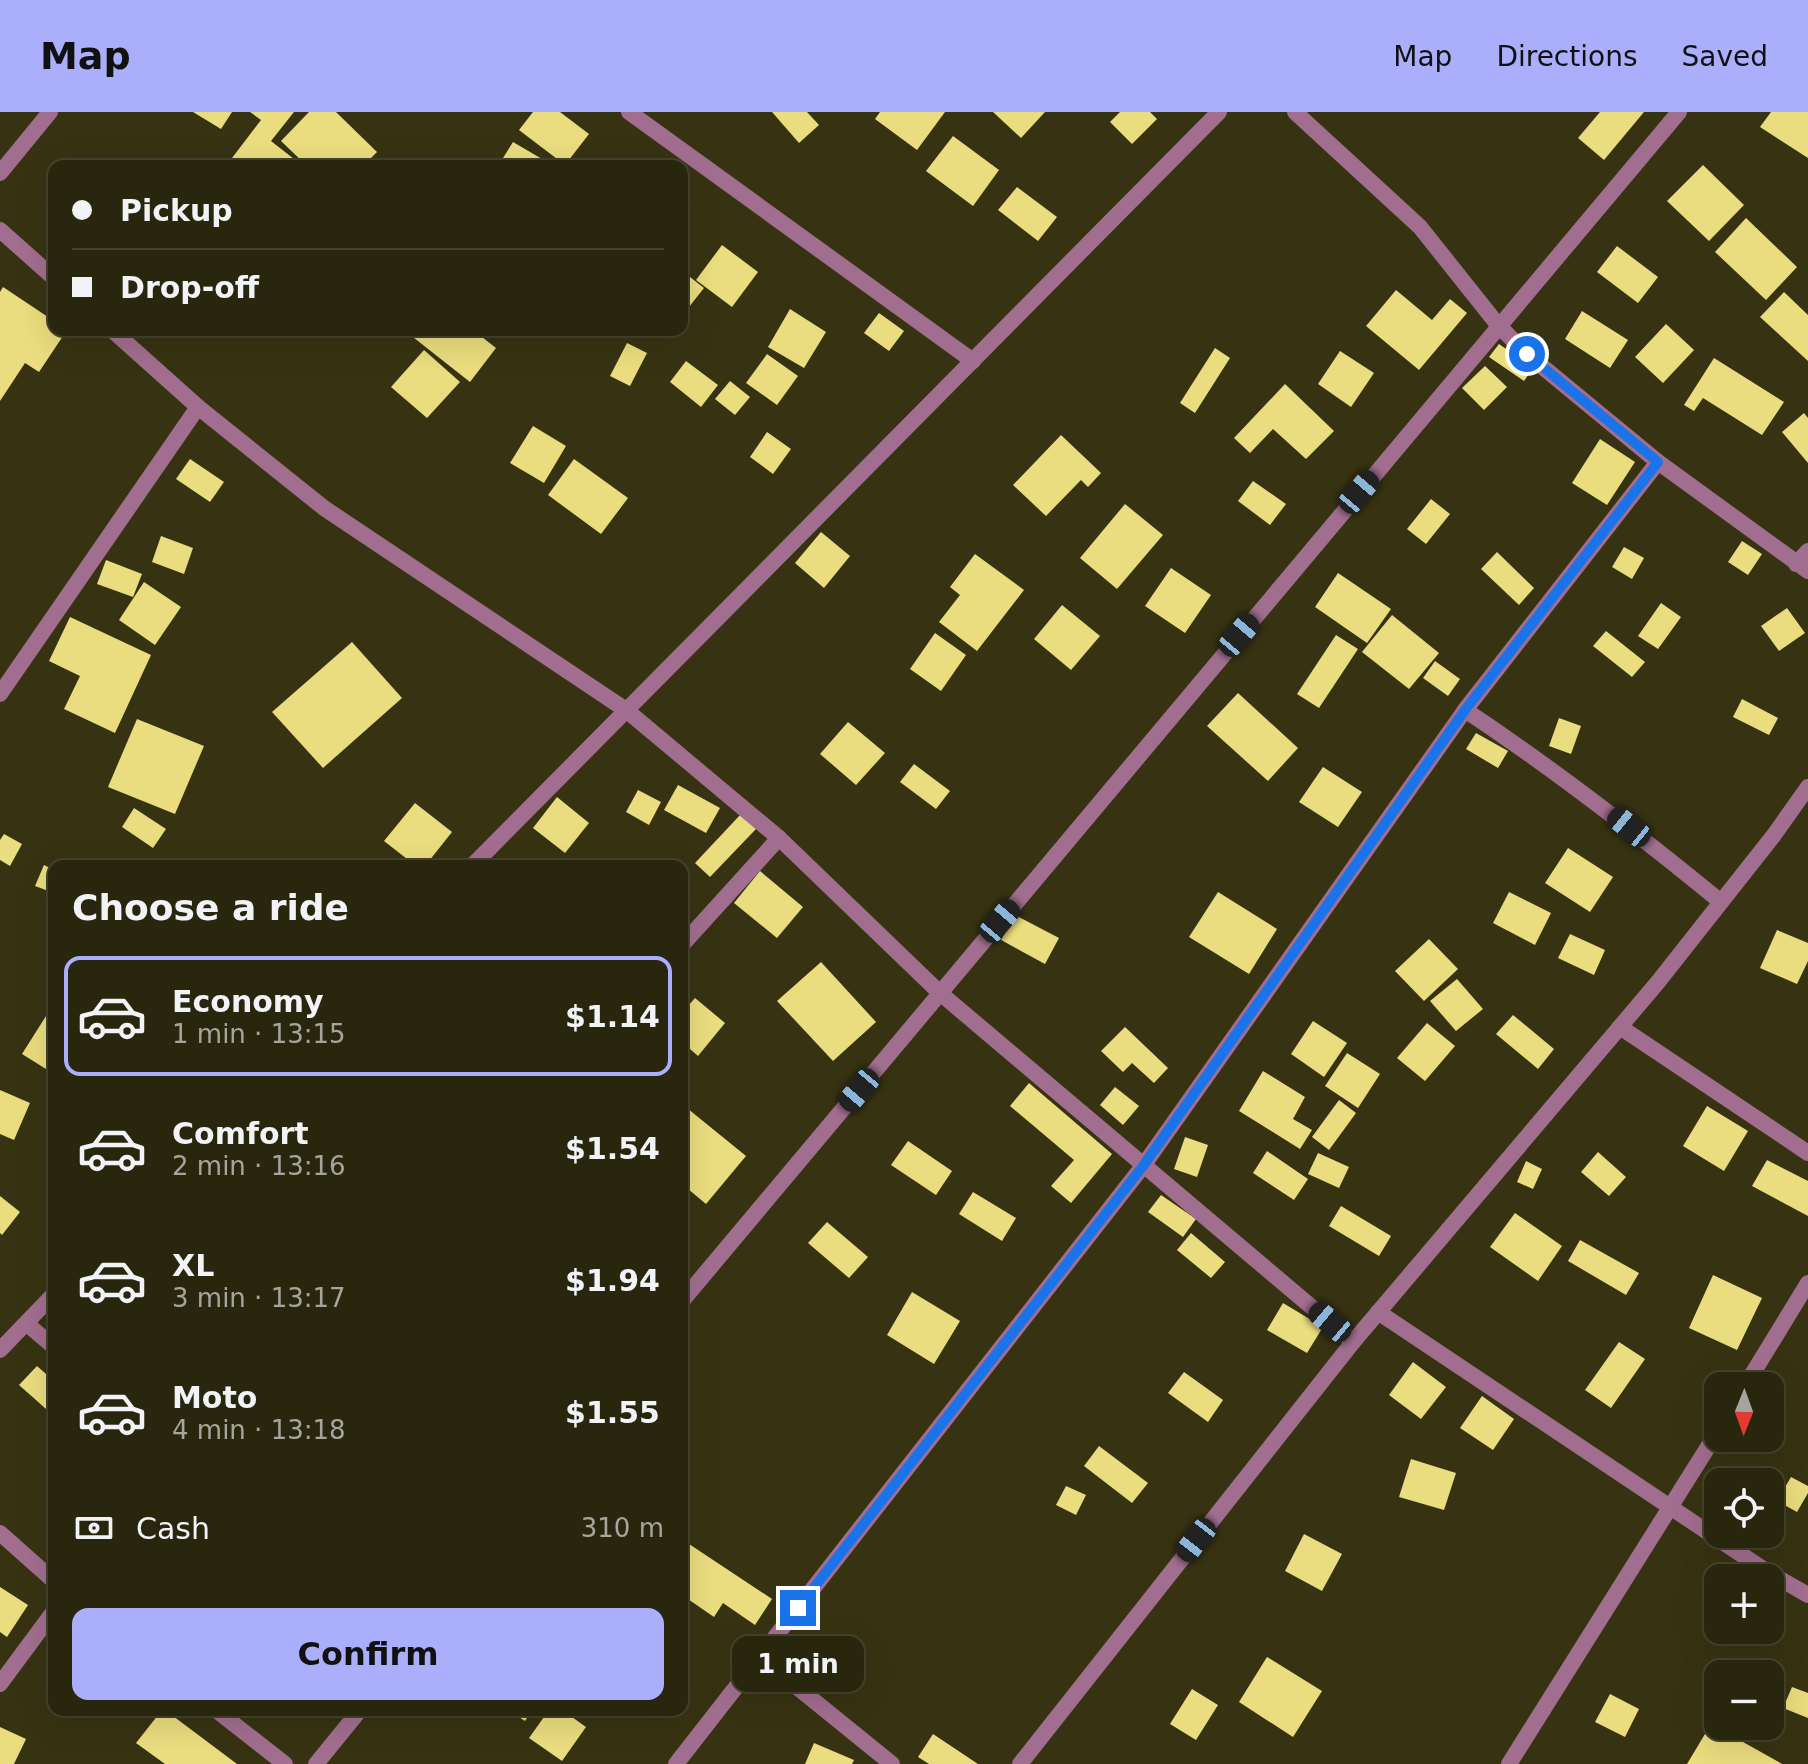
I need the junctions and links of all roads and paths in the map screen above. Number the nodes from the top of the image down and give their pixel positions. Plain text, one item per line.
1 (50, 112) edge
2 (629, 112) edge
3 (1219, 112) edge
4 (1295, 112) edge
5 (1679, 112) edge
6 (0, 173) edge
7 (0, 230) edge
8 (48, 273) edge
9 (1498, 325) junction
10 (119, 336) edge
11 (973, 361) junction
12 (198, 407) junction
13 (1658, 462) junction
14 (1808, 551) edge
15 (1802, 567) edge
16 (0, 694) edge
17 (626, 710) junction
18 (1465, 710) junction
19 (1808, 787) edge
20 (779, 838) junction
21 (478, 860) edge
22 (1721, 902) junction
23 (688, 938) edge
24 (940, 993) junction
25 (1620, 1027) junction
26 (1808, 1153) edge
27 (1143, 1166) junction
28 (1808, 1283) edge
29 (688, 1294) edge
30 (48, 1301) edge
31 (1378, 1312) junction
32 (27, 1324) junction
33 (48, 1342) edge
34 (1353, 1342) junction
35 (0, 1350) edge
36 (1754, 1372) edge
37 (1705, 1452) edge
38 (1671, 1508) junction
39 (0, 1533) edge
40 (48, 1576) edge
41 (1808, 1595) edge
42 (48, 1619) edge
43 (760, 1657) junction
44 (0, 1684) edge
45 (224, 1716) edge
46 (355, 1716) edge
47 (285, 1764) edge
48 (316, 1764) edge
49 (676, 1764) edge
50 (892, 1764) edge
51 (1020, 1764) edge
52 (1509, 1764) edge

1 - 6 street
2 - 11 street
3 - 11 street
4 - 9 street
5 - 9 street
7 - 8 street
9 - 13 street
9 - 24 street
10 - 12 street
11 - 17 street
12 - 16 street
12 - 17 street
13 - 15 street
13 - 18 street
14 - 15 street
17 - 20 street
17 - 21 street
18 - 22 street
18 - 27 street
19 - 22 street
20 - 23 street
20 - 24 street
22 - 25 street
24 - 27 street
24 - 29 street
25 - 26 street
25 - 31 street
27 - 34 street
27 - 43 street
28 - 36 street
30 - 32 street
31 - 34 street
31 - 38 street
32 - 33 street
32 - 35 street
34 - 51 street
37 - 38 street
38 - 41 street
38 - 52 street
39 - 40 street
42 - 44 street
43 - 49 street
43 - 50 street
45 - 47 street
46 - 48 street

